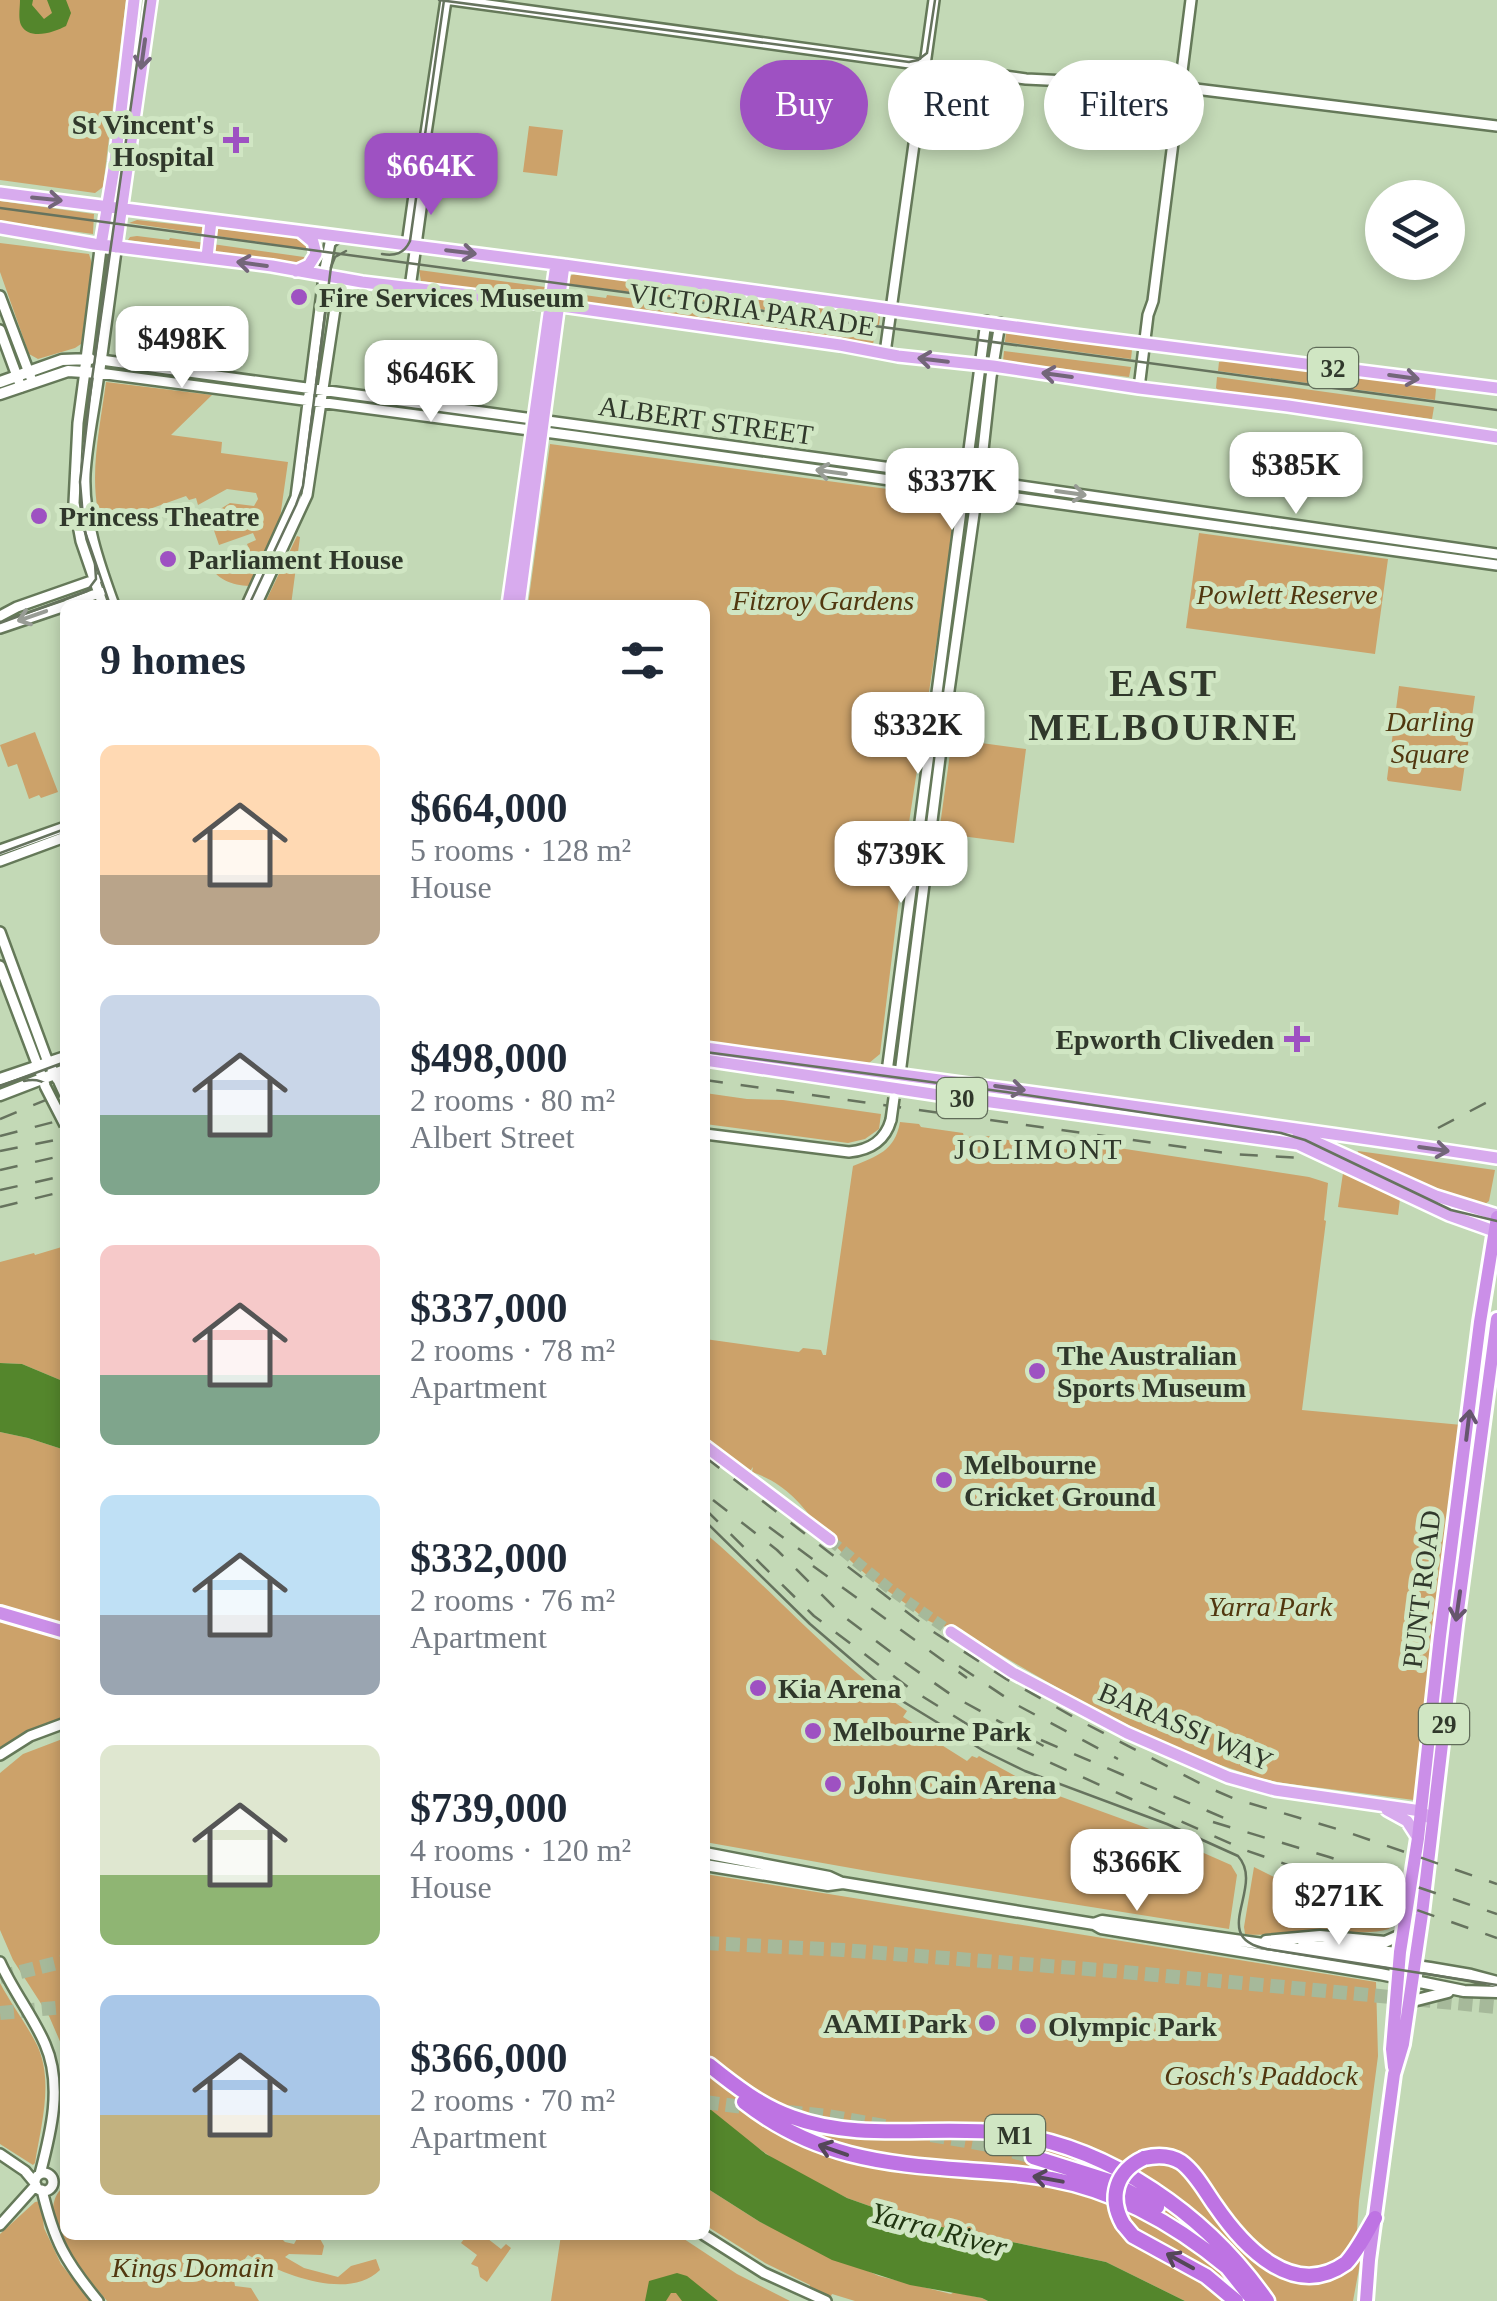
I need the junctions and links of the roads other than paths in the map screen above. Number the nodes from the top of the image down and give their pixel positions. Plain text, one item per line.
1 (134, 0) edge
2 (150, 0) edge
3 (449, 0) edge
4 (934, 0) edge
5 (1191, 0) edge
6 (901, 60) edge
7 (924, 60) edge
8 (1183, 60) edge
9 (1204, 90) edge
10 (1497, 126) edge
11 (912, 150) edge
12 (1171, 150) edge
13 (0, 193) edge
14 (108, 206) junction
15 (122, 209) junction
16 (212, 220) junction
17 (3, 230) edge
18 (298, 231) junction
19 (339, 236) junction
20 (101, 245) junction
21 (411, 245) junction
22 (116, 247) junction
23 (207, 257) junction
24 (560, 264) junction
25 (296, 271) junction
26 (324, 276) junction
27 (362, 282) junction
28 (410, 288) junction
29 (0, 296) edge
30 (554, 305) junction
31 (891, 311) junction
32 (986, 321) junction
33 (1000, 323) junction
34 (0, 330) edge
35 (1144, 344) junction
36 (885, 354) junction
37 (86, 358) junction
38 (101, 360) junction
39 (987, 366) junction
40 (84, 371) junction
41 (99, 372) junction
42 (25, 379) junction
43 (0, 382) edge
44 (217, 383) junction
45 (1138, 388) junction
46 (1497, 388) edge
47 (323, 390) junction
48 (0, 394) edge
49 (309, 394) junction
50 (321, 402) junction
51 (392, 406) junction
52 (537, 426) junction
53 (1497, 437) edge
54 (640, 440) junction
55 (755, 450) junction
56 (754, 462) junction
57 (966, 478) junction
58 (979, 480) junction
59 (964, 491) junction
60 (977, 493) junction
61 (300, 499) junction
62 (1404, 547) junction
63 (1497, 554) edge
64 (1497, 565) edge
65 (99, 578) junction
66 (104, 592) junction
67 (258, 592) junction
68 (82, 600) edge
69 (103, 600) edge
70 (110, 600) edge
71 (251, 600) edge
72 (257, 600) edge
73 (509, 600) edge
74 (519, 600) edge
75 (60, 608) edge
76 (0, 616) edge
77 (0, 628) edge
78 (60, 829) edge
79 (60, 839) edge
80 (0, 850) edge
81 (0, 861) edge
82 (0, 932) edge
83 (2, 945) edge
84 (0, 966) edge
85 (27, 1003) junction
86 (16, 1007) junction
87 (710, 1049) edge
88 (60, 1058) edge
89 (710, 1061) edge
90 (43, 1064) junction
91 (894, 1073) junction
92 (60, 1076) edge
93 (0, 1079) edge
94 (44, 1083) junction
95 (894, 1093) junction
96 (0, 1095) edge
97 (1108, 1103) junction
98 (60, 1116) edge
99 (1106, 1118) junction
100 (1178, 1120) junction
101 (1274, 1126) junction
102 (710, 1135) edge
103 (1337, 1157) junction
104 (1497, 1158) edge
105 (1496, 1224) edge
106 (1492, 1273) edge
107 (1497, 1319) edge
108 (710, 1450) edge
109 (830, 1540) tunnel mouth
110 (0, 1613) edge
111 (60, 1631) edge
112 (951, 1632) tunnel mouth
113 (60, 1725) edge
114 (0, 1756) edge
115 (1379, 1806) junction
116 (1421, 1811) junction
117 (1433, 1824) junction
118 (1418, 1838) junction
119 (710, 1860) edge
120 (1094, 1924) junction
121 (1403, 1934) junction
122 (1293, 1938) junction
123 (1418, 1939) junction
124 (1255, 1942) junction
125 (1286, 1954) junction
126 (0, 1962) edge
127 (1399, 1965) junction
128 (1414, 1966) junction
129 (1412, 1981) junction
130 (1497, 1982) edge
131 (1464, 1991) junction
132 (1497, 1992) edge
133 (1408, 2002) junction
134 (710, 2065) edge
135 (710, 2066) edge
136 (1394, 2074) junction
137 (0, 2154) edge
138 (1033, 2157) tunnel mouth
139 (41, 2182) junction
140 (1375, 2218) junction
141 (0, 2225) edge
142 (710, 2239) edge
143 (1369, 2260) junction
144 (1227, 2267) junction
145 (98, 2301) edge
146 (826, 2301) edge
147 (1236, 2301) edge
148 (1254, 2301) edge
149 (1267, 2301) edge
150 (1358, 2301) edge
151 (1366, 2301) edge

1 - 14 main road
2 -> 15 main road
3 - 6 street
3 - 21 street
4 - 7 street
5 - 8 street
9 - 10 street
11 - 31 street
12 - 35 street
13 -> 14 main road, VICTORIA PARADE / 32
14 - 15 main road, VICTORIA PARADE / 32
14 - 20 main road
15 - 16 main road, VICTORIA PARADE / 32
15 - 22 main road
16 - 18 main road, VICTORIA PARADE / 32
16 - 23 main road
17 - 20 main road, VICTORIA PARADE / 32
18 - 19 main road, VICTORIA PARADE / 32
18 - 25 main road
19 - 21 main road, VICTORIA PARADE / 32
19 - 26 street
20 - 22 main road, VICTORIA PARADE / 32
20 - 37 main road
21 -> 24 main road, VICTORIA PARADE / 32
21 - 28 street
22 - 23 main road, VICTORIA PARADE / 32
22 - 38 main road
25 -> 23 main road, VICTORIA PARADE / 32
24 - 30 main road
24 - 31 main road, VICTORIA PARADE / 32
25 - 26 main road, VICTORIA PARADE / 32
26 - 27 main road, VICTORIA PARADE / 32
26 - 49 street
27 - 28 main road, VICTORIA PARADE / 32
27 - 47 street
28 - 30 main road, VICTORIA PARADE / 32
29 - 42 street
30 - 36 main road, VICTORIA PARADE / 32
30 - 52 main road
31 - 32 main road, VICTORIA PARADE / 32
31 - 36 street
32 - 33 main road, VICTORIA PARADE / 32
32 - 39 street
33 - 35 main road, VICTORIA PARADE / 32
33 - 39 street
34 - 42 street
35 - 45 street
35 -> 46 main road, VICTORIA PARADE / 32
39 -> 36 main road, VICTORIA PARADE / 32
37 - 38 main road, ALBERT STREET
37 - 40 main road
37 - 42 main road, ALBERT STREET
38 - 41 main road
38 - 44 street, ALBERT STREET
45 -> 39 main road, VICTORIA PARADE / 32
39 - 57 street
39 - 58 street
40 - 41 main road, ALBERT STREET
40 - 42 main road, ALBERT STREET
40 - 65 street
41 - 44 street, ALBERT STREET
41 - 65 street
42 - 43 main road
42 - 48 main road
44 - 49 street, ALBERT STREET
45 - 53 main road, VICTORIA PARADE / 32
47 - 49 street, ALBERT STREET
47 - 50 street
47 - 51 street, ALBERT STREET
49 - 50 street, ALBERT STREET
49 - 61 street
50 - 51 street, ALBERT STREET
50 - 61 street
51 - 52 street, ALBERT STREET
52 - 54 street, ALBERT STREET
52 - 73 main road
52 - 74 main road
54 - 55 street, ALBERT STREET
54 - 56 street, ALBERT STREET
55 - 56 street
55 - 57 street, ALBERT STREET
59 -> 56 street, ALBERT STREET
57 - 58 street, ALBERT STREET
57 - 59 street
58 - 60 street
58 -> 62 street, ALBERT STREET
59 - 60 street, ALBERT STREET
59 - 91 street
60 - 62 street, ALBERT STREET
60 - 91 street
61 - 67 street
62 - 63 street, ALBERT STREET
62 - 64 street, ALBERT STREET
65 - 66 street
65 - 76 street
66 - 68 street
66 - 69 street
66 - 70 street
67 - 71 street
67 - 72 street
75 -> 77 street
78 - 80 street
79 - 81 street
82 - 83 street
83 - 85 street
84 - 86 street
85 - 86 street
85 - 90 street
86 - 90 street
87 - 91 main road, 30
88 - 90 main road
89 - 95 main road, 30
90 - 92 street
90 - 93 main road
90 - 94 street
91 - 95 main road
91 -> 97 main road, 30
92 - 94 main road
94 - 96 main road
94 - 98 street, bridge
95 - 99 main road, 30
95 - 102 street, bridge
97 - 99 main road
97 - 100 main road, 30
99 - 100 main road, 30
100 - 101 main road, 30
100 - 103 main road, 30
101 - 103 main road, 30
101 -> 104 main road
103 - 105 main road, 30
105 - 106 highway, PUNT ROAD / 29
116 -> 106 highway, PUNT ROAD / 29
107 -> 117 highway, PUNT ROAD / 29
108 - 109 main road
110 - 111 highway
112 - 115 main road, BARASSI WAY
113 - 114 street
115 - 116 main road, BARASSI WAY
115 - 118 main road
116 - 117 main road
116 - 118 highway, PUNT ROAD / 29
117 - 123 highway, PUNT ROAD / 29
118 - 121 highway, PUNT ROAD / 29
119 - 120 main road
120 - 124 main road
120 - 125 main road
121 - 122 main road
121 - 127 highway, PUNT ROAD / 29
122 - 124 main road
122 - 125 main road
123 - 127 main road
123 - 128 highway, PUNT ROAD / 29
124 - 125 main road
125 - 127 main road
126 - 139 street
127 - 128 main road
127 - 129 main road
127 - 136 highway, PUNT ROAD / 29
128 - 129 highway, PUNT ROAD / 29
128 - 130 main road
129 - 131 main road
129 - 133 highway, PUNT ROAD / 29
131 - 132 main road
131 - 133 main road
133 - 136 highway, PUNT ROAD / 29
134 - 149 highway, M1
144 -> 135 highway
136 - 140 highway, PUNT ROAD / 29
137 - 139 street
138 - 144 highway, M1
139 - 141 street
139 - 145 street
140 - 143 highway, PUNT ROAD / 29
147 -> 140 highway, bridge
142 - 146 street
143 - 150 highway, PUNT ROAD / 29
143 - 151 highway, PUNT ROAD / 29
144 - 148 highway, M1

